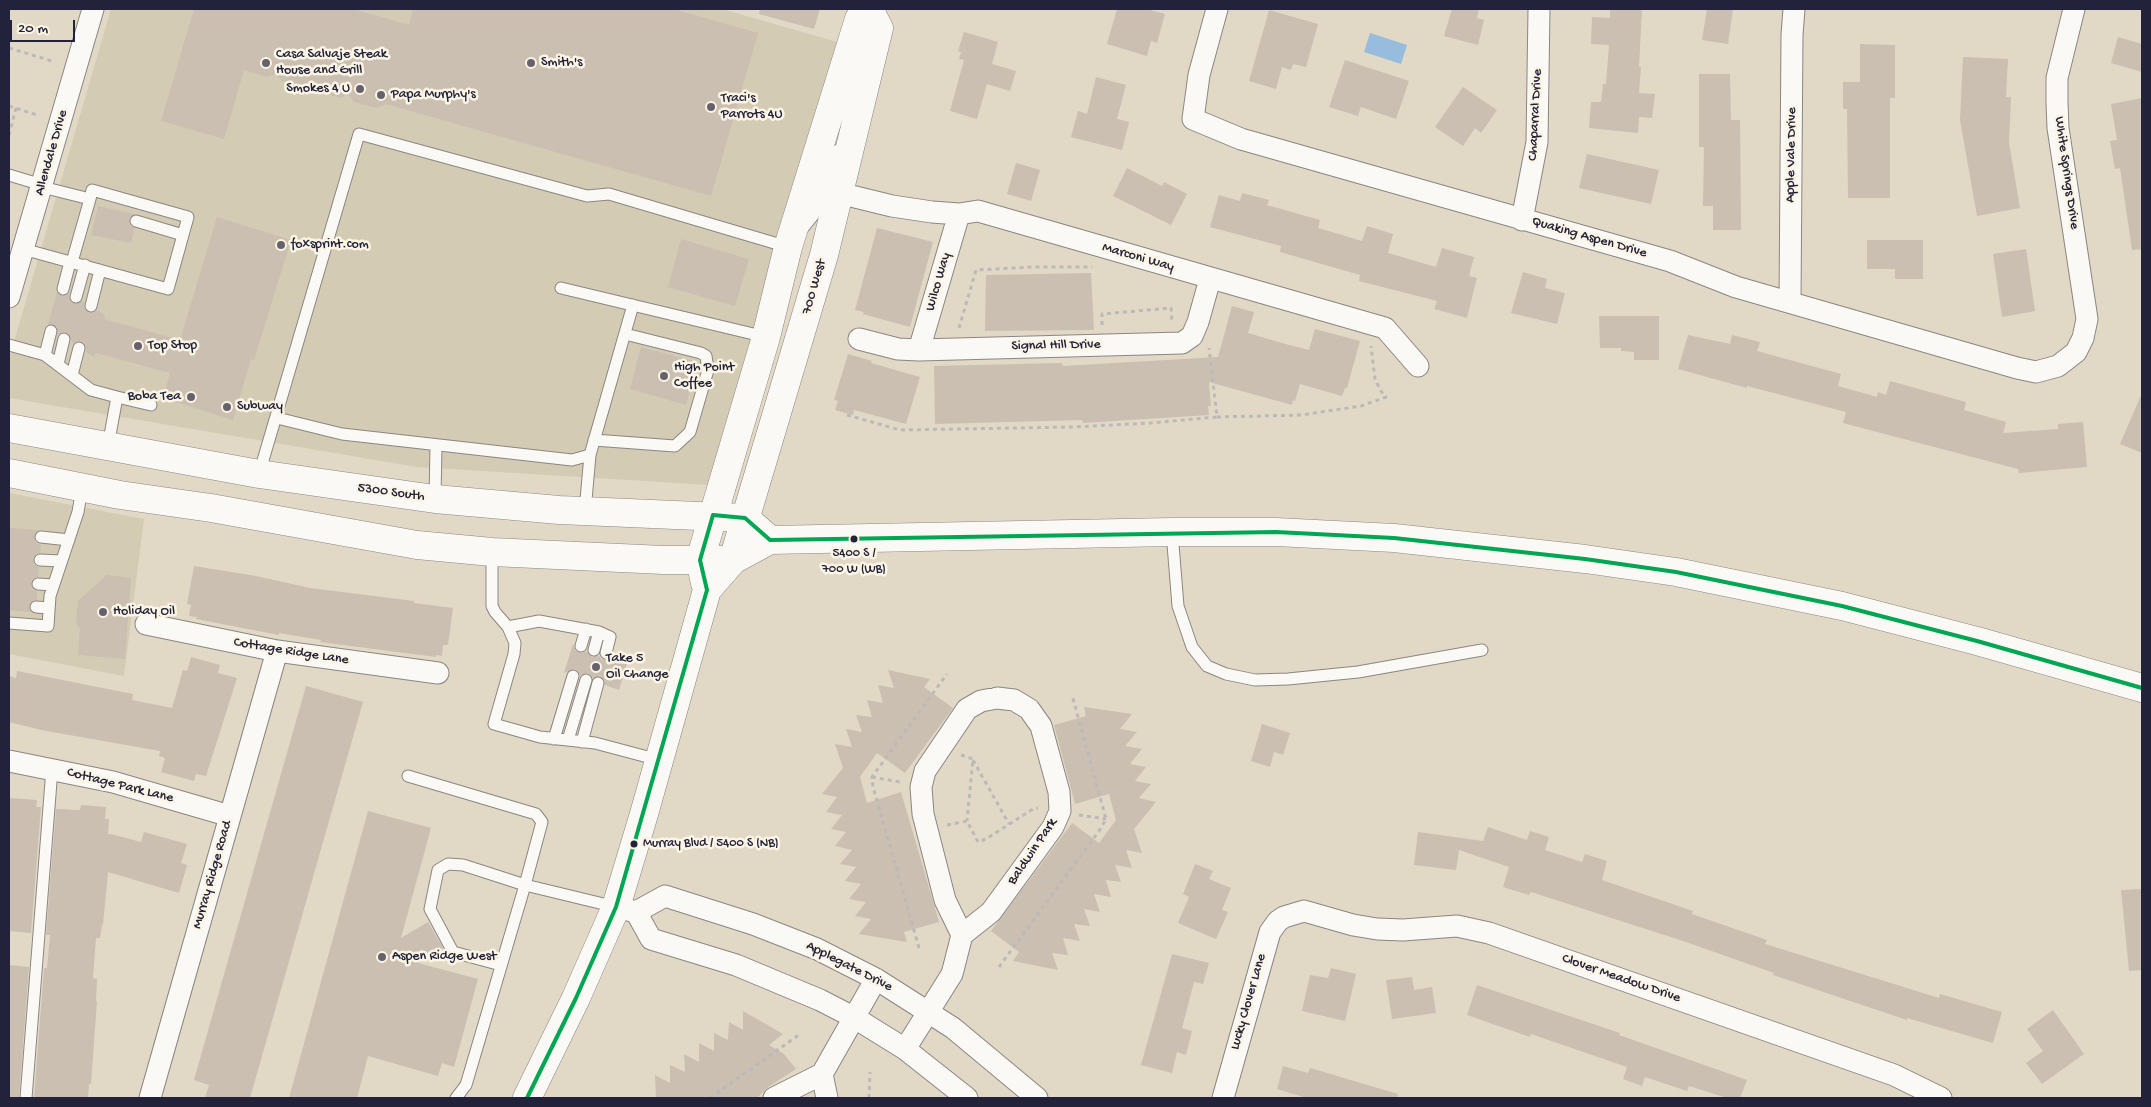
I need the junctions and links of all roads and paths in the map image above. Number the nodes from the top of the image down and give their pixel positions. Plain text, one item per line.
1 (93, 9) edge
2 (1217, 9) edge
3 (1539, 9) edge
4 (1794, 9) edge
5 (2074, 9) edge
6 (872, 11) edge
7 (9, 48) edge
8 (52, 61) dead end
9 (864, 89) junction
10 (9, 106) edge
11 (16, 108) junction
12 (37, 115) dead end
13 (9, 136) edge
14 (9, 175) edge
15 (42, 186) junction
16 (839, 193) junction
17 (90, 199) junction
18 (959, 214) junction
19 (1522, 220) junction
20 (136, 221) dead end
21 (183, 236) junction
22 (788, 247) junction
23 (23, 249) junction
24 (1099, 261) dead end
25 (71, 262) junction
26 (84, 266) junction
27 (100, 270) junction
28 (1210, 279) junction
29 (561, 288) dead end
30 (63, 289) dead end
31 (9, 296) edge
32 (76, 297) dead end
33 (1790, 302) junction
34 (633, 304) junction
35 (91, 306) dead end
36 (1179, 324) dead end
37 (52, 331) dead end
38 (1102, 332) dead end
39 (625, 334) junction
40 (957, 335) dead end
41 (766, 336) junction
42 (2083, 338) joint
43 (64, 339) dead end
44 (859, 339) dead end
45 (1368, 341) dead end
46 (9, 344) edge
47 (1208, 347) dead end
48 (79, 348) dead end
49 (920, 350) junction
50 (45, 355) junction
51 (58, 364) junction
52 (1418, 366) dead end
53 (72, 375) junction
54 (117, 397) junction
55 (151, 406) dead end
56 (847, 415) dead end
57 (1217, 417) junction
58 (277, 418) junction
59 (9, 428) edge
60 (594, 440) junction
61 (436, 445) junction
62 (108, 446) junction
63 (590, 455) junction
64 (9, 473) edge
65 (259, 474) junction
66 (82, 488) junction
67 (435, 499) junction
68 (584, 511) junction
69 (713, 515) junction
70 (745, 518) junction
71 (1172, 532) junction
72 (41, 537) dead end
73 (69, 540) junction
74 (770, 540) junction
75 (492, 552) junction
76 (40, 560) dead end
77 (700, 560) junction
78 (733, 560) junction
79 (61, 561) junction
80 (38, 584) dead end
81 (54, 586) junction
82 (707, 590) junction
83 (36, 607) dead end
84 (49, 608) junction
85 (9, 623) edge
86 (146, 624) dead end
87 (508, 627) junction
88 (586, 629) junction
89 (599, 632) junction
90 (581, 646) dead end
91 (594, 650) dead end
92 (1482, 650) dead end
93 (277, 652) junction
94 (606, 653) dead end
95 (438, 673) dead end
96 (573, 676) dead end
97 (586, 680) dead end
98 (598, 683) dead end
99 (2142, 688) edge
100 (554, 738) junction
101 (568, 740) junction
102 (582, 742) junction
103 (941, 747) junction
104 (973, 759) junction
105 (659, 760) junction
106 (9, 761) edge
107 (52, 769) junction
108 (408, 776) dead end
109 (872, 777) dead end
110 (904, 783) dead end
111 (1046, 806) dead end
112 (1074, 814) dead end
113 (230, 816) junction
114 (1106, 819) dead end
115 (967, 821) junction
116 (1009, 824) junction
117 (927, 830) junction
118 (525, 885) junction
119 (626, 909) junction
120 (1290, 914) joint
121 (962, 935) junction
122 (501, 965) junction
123 (876, 979) junction
124 (929, 1012) junction
125 (855, 1018) junction
126 (800, 1034) dead end
127 (905, 1048) junction
128 (870, 1072) dead end
129 (822, 1074) junction
130 (26, 1098) edge
131 (150, 1098) edge
132 (456, 1098) edge
133 (527, 1098) edge
134 (710, 1098) edge
135 (774, 1098) edge
136 (828, 1098) edge
137 (869, 1098) edge
138 (967, 1098) edge
139 (1037, 1098) edge
140 (1222, 1098) edge
141 (1941, 1098) edge

1 - 15 street, Allendale Drive
2 - 19 street, Quaking Aspen Drive
3 - 19 street, Chaparral Drive
4 - 33 street, Apple Vale Drive
5 - 42 street, White Springs Drive
6 - 9 main road, 700 West
6 - 22 main road, 700 West
7 - 8 path
9 - 16 main road, 700 West
9 - 22 lane
10 - 11 path
11 - 12 path
11 - 13 path
14 - 15 lane
15 - 17 lane
15 - 23 street, Allendale Drive
16 - 18 street, Marconi Way
16 - 70 main road, 700 West
17 - 21 lane
17 - 25 lane
18 - 28 street, Marconi Way
18 - 49 street, Wilco Way
19 - 33 street, Quaking Aspen Drive
20 - 21 lane
21 - 27 lane
22 - 41 main road, 700 West
22 - 58 lane
23 - 25 lane
23 - 31 street, Allendale Drive
24 - 40 path
25 - 26 lane
25 - 30 lane
26 - 27 lane
26 - 32 lane
27 - 35 lane
28 - 49 street, Signal Hill Drive
28 - 52 street, Marconi Way
29 - 34 lane
33 - 42 street, Quaking Aspen Drive
34 - 39 lane
34 - 41 lane
36 - 38 path
37 - 50 lane
39 - 60 lane
39 - 60 lane
41 - 69 main road, 700 West
43 - 51 lane
44 - 49 street, Signal Hill Drive
45 - 57 path
46 - 50 lane
47 - 57 path
48 - 53 lane
50 - 51 lane
51 - 53 lane
53 - 54 lane
54 - 55 lane
54 - 62 lane
56 - 57 path
58 - 61 lane
58 - 65 lane
59 - 62 main road, 5300 South
60 - 63 lane
61 - 63 lane
61 - 67 lane
62 - 65 main road, 5300 South
63 - 68 lane
64 - 66 main road
65 - 67 main road, 5300 South
66 - 73 lane
66 - 75 main road
67 - 68 main road, 5300 South
68 - 69 main road, 5300 South
69 - 70 main road, 5300 South
69 - 77 main road, 700 West
70 - 74 main road
70 - 78 main road, 700 West
71 - 74 main road
71 - 92 lane
71 - 99 main road
72 - 73 lane
73 - 79 lane
74 - 78 main road
75 - 77 main road
75 - 87 lane
76 - 79 lane
77 - 78 main road
77 - 82 main road
78 - 82 main road
79 - 81 lane
80 - 81 lane
81 - 84 lane
82 - 105 main road
83 - 84 lane
84 - 85 lane
86 - 93 street, Cottage Ridge Lane
87 - 88 lane
87 - 100 lane
88 - 89 lane
88 - 90 lane
89 - 91 lane
89 - 94 lane
93 - 95 street, Cottage Ridge Lane
93 - 113 street, Murray Ridge Road
96 - 100 lane
97 - 101 lane
98 - 102 lane
100 - 101 lane
101 - 102 lane
102 - 105 lane
103 - 104 path
103 - 117 street, Baldwin Park
103 - 121 street, Baldwin Park
104 - 115 path
104 - 116 path
105 - 119 main road
106 - 107 street, Cottage Park Lane
107 - 113 street, Cottage Park Lane
107 - 130 lane
108 - 118 lane
109 - 110 path
111 - 116 path
112 - 114 path
113 - 131 street, Murray Ridge Road
115 - 116 path
115 - 117 path
117 - 121 street, Baldwin Park
118 - 119 lane
118 - 122 lane
118 - 122 lane
119 - 123 street, Applegate Drive
119 - 125 street
119 - 133 main road
120 - 140 street, Lucky Clover Lane
120 - 141 street, Clover Meadow Drive
121 - 124 street
122 - 132 lane
123 - 124 street, Applegate Drive
123 - 125 street
124 - 127 street
124 - 139 street, Applegate Drive
125 - 127 street
125 - 129 street
126 - 134 path
127 - 138 street
128 - 137 path
129 - 135 street
129 - 136 street

